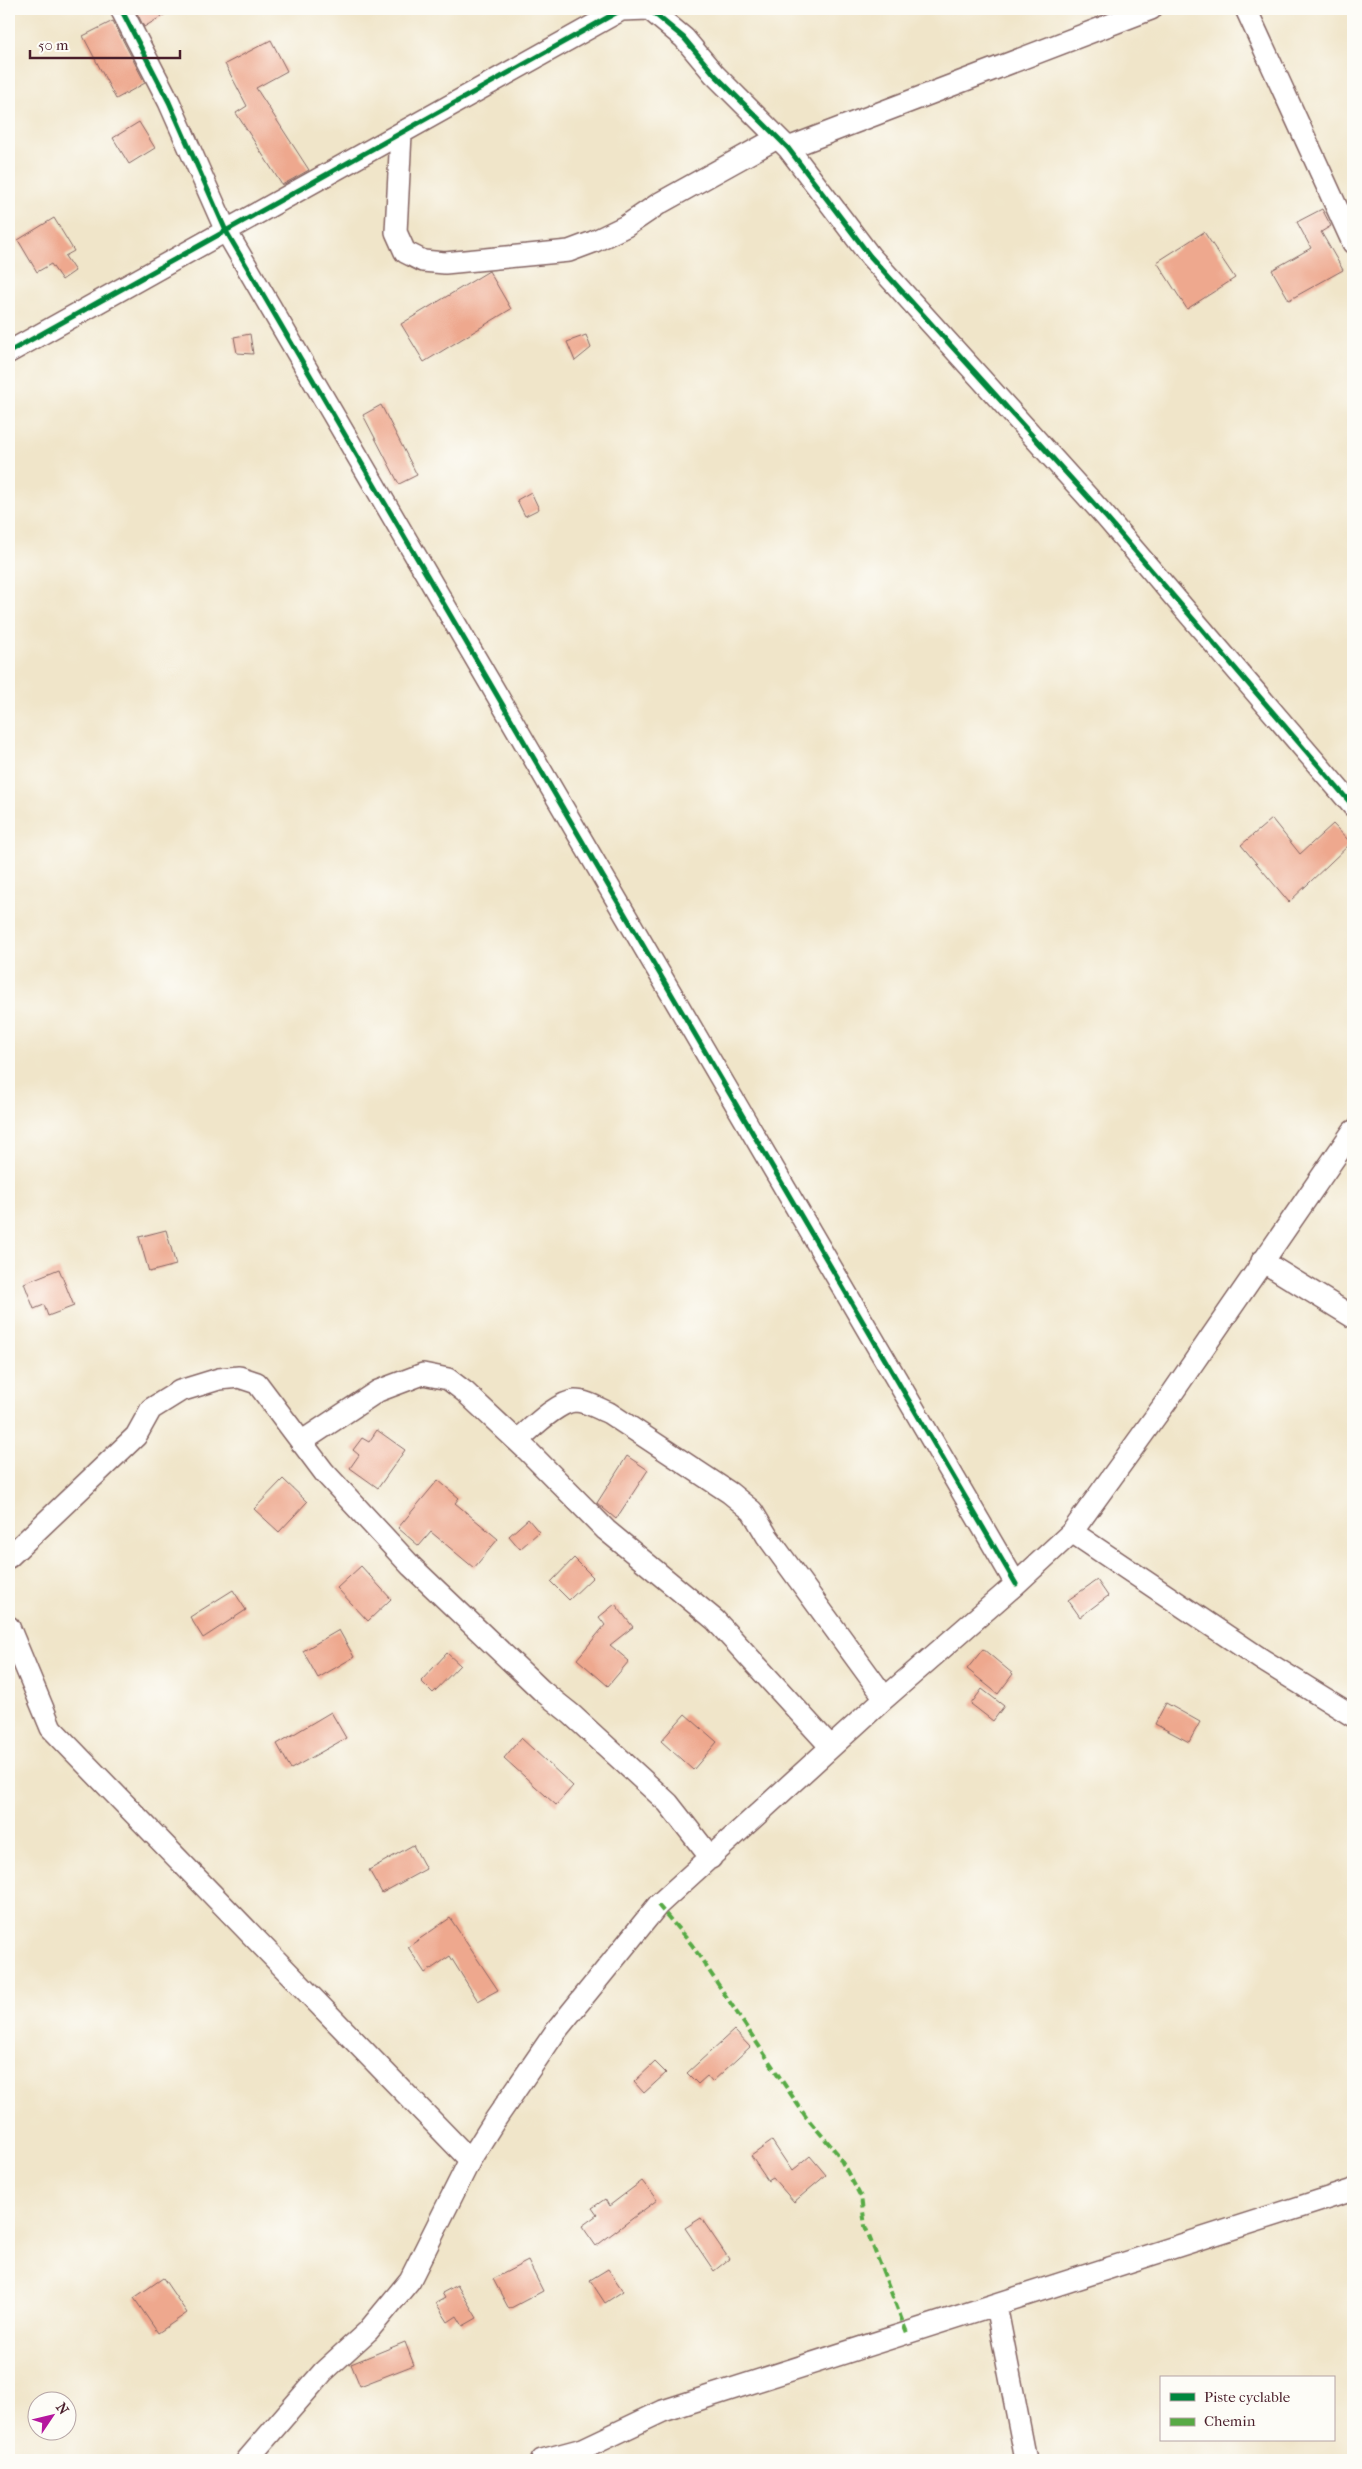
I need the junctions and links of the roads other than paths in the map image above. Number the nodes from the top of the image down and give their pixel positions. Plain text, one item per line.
1 (121, 9) edge
2 (661, 9) edge
3 (1151, 9) edge
4 (1246, 9) edge
5 (684, 38) junction
6 (401, 134) junction
7 (782, 143) junction
8 (226, 231) junction
9 (1353, 243) edge
10 (9, 352) edge
11 (1353, 806) edge
12 (1353, 1131) edge
13 (1262, 1261) junction
14 (1353, 1317) edge
15 (517, 1440) junction
16 (301, 1442) junction
17 (1072, 1532) junction
18 (9, 1557) edge
19 (1016, 1584) junction
20 (9, 1627) edge
21 (885, 1698) junction
22 (1353, 1716) edge
23 (831, 1747) junction
24 (711, 1858) junction
25 (470, 2160) junction
26 (1353, 2190) edge
27 (996, 2305) junction
28 (247, 2460) edge
29 (542, 2460) edge
30 (1026, 2460) edge

1 - 8 street
2 - 5 street
3 - 7 street
4 - 9 street
5 - 6 street
5 - 7 street
6 - 7 street
6 - 8 street
7 - 11 street
8 - 10 street
8 - 19 street
12 - 13 street
13 - 14 street
13 - 17 street
15 - 16 street
15 - 21 street
15 - 23 street
16 - 18 street
16 - 24 street
17 - 19 street
17 - 22 street
19 - 21 street
20 - 25 street
21 - 23 street
23 - 24 street
24 - 25 street
25 - 28 street
26 - 27 street
27 - 29 street
27 - 30 street

